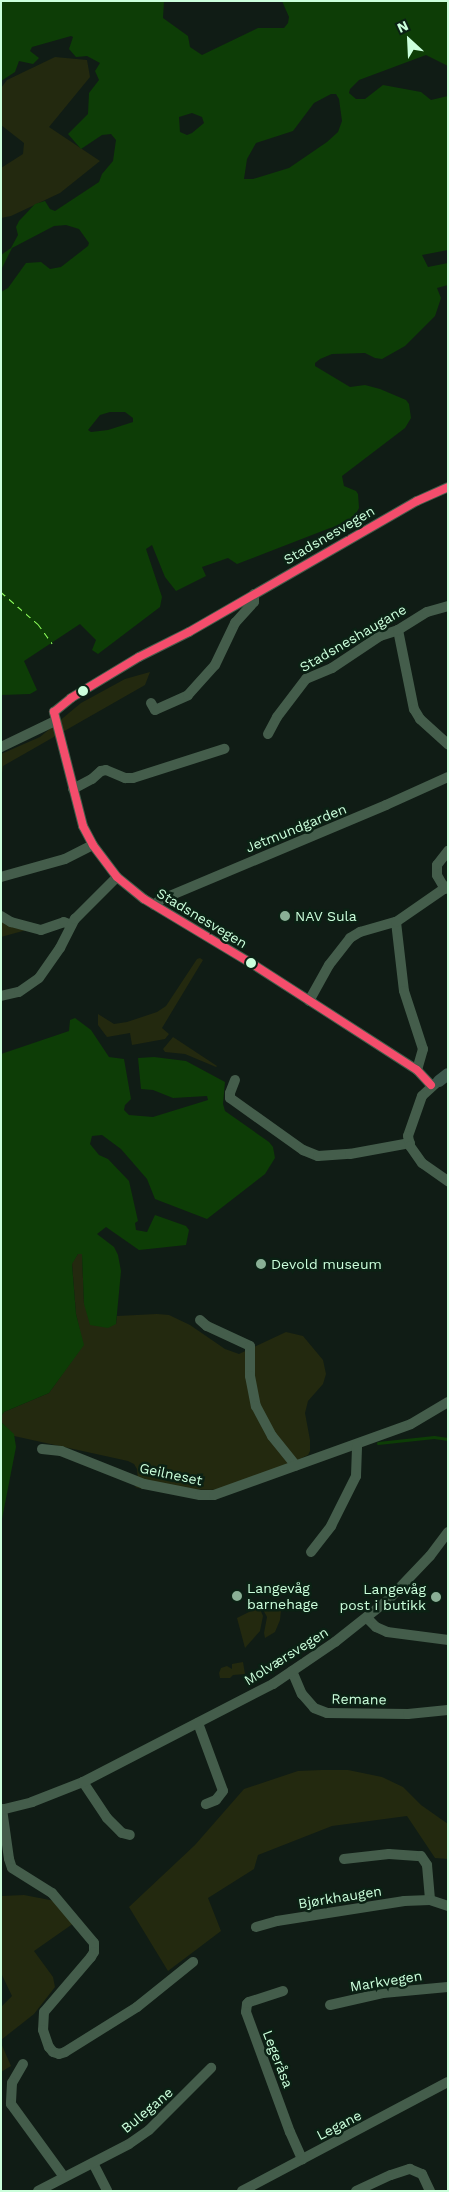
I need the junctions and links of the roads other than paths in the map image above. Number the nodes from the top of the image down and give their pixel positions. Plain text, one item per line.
1 (448, 487) edge
2 (254, 594) junction
3 (448, 606) edge
4 (398, 630) junction
5 (152, 703) dead end
6 (55, 721) junction
7 (268, 734) dead end
8 (448, 744) edge
9 (1, 747) edge
10 (224, 749) dead end
11 (448, 777) edge
12 (73, 789) junction
13 (93, 845) junction
14 (448, 851) edge
15 (1, 877) edge
16 (116, 877) junction
17 (446, 887) edge
18 (154, 905) junction
19 (1, 916) edge
20 (396, 922) junction
21 (71, 925) junction
22 (1, 996) edge
23 (308, 1001) junction
24 (417, 1070) junction
25 (235, 1080) dead end
26 (441, 1080) edge
27 (410, 1143) junction
28 (448, 1181) edge
29 (200, 1320) dead end
30 (448, 1402) edge
31 (357, 1445) junction
32 (42, 1450) dead end
33 (296, 1466) junction
34 (446, 1537) edge
35 (311, 1552) dead end
36 (367, 1618) junction
37 (448, 1640) edge
38 (292, 1672) junction
39 (448, 1710) edge
40 (198, 1723) junction
41 (83, 1782) junction
42 (206, 1804) dead end
43 (2, 1809) edge
44 (130, 1835) dead end
45 (344, 1860) dead end
46 (430, 1900) junction
47 (448, 1906) edge
48 (256, 1927) dead end
49 (193, 1962) dead end
50 (448, 1987) edge
51 (284, 1991) dead end
52 (330, 2005) dead end
53 (23, 2064) dead end
54 (211, 2068) dead end
55 (448, 2082) edge
56 (302, 2159) junction
57 (93, 2163) junction
58 (64, 2178) junction
59 (38, 2191) edge
60 (107, 2191) edge
61 (242, 2191) edge
62 (356, 2191) edge
63 (430, 2191) edge

1 - 2 street, Stadsnesvegen
2 - 5 street
2 - 6 street, Stadsnesvegen
3 - 4 street, Stadsneshaugane
4 - 7 street, Stadsneshaugane
4 - 8 street
6 - 9 street
6 - 12 street, Stadsnesvegen
10 - 12 street
11 - 18 street, Jetmundgarden
12 - 13 street, Stadsnesvegen
13 - 15 street
13 - 16 street, Stadsnesvegen
14 - 17 street
16 - 18 street, Stadsnesvegen
16 - 21 street
17 - 20 street
18 - 23 street, Stadsnesvegen
19 - 21 street
20 - 23 street
20 - 24 street
21 - 22 street
23 - 24 street, Stadsnesvegen
24 - 26 street, Stadsnesvegen
25 - 27 street
26 - 27 street
27 - 28 street
29 - 33 street
30 - 31 street, Geilneset
31 - 33 street, Geilneset
31 - 35 street
32 - 33 street, Geilneset
34 - 36 street, Molværsvegen
36 - 37 street
36 - 38 street, Molværsvegen
38 - 39 street, Remane
38 - 40 street, Molværsvegen
40 - 41 street, Molværsvegen
40 - 42 street
41 - 43 street, Molværsvegen
41 - 44 street
43 - 49 street
45 - 46 street
46 - 47 street, Bjørkhaugen
46 - 48 street, Bjørkhaugen
50 - 52 street, Markvegen
51 - 56 street, Legeråsa
53 - 58 street
54 - 57 street, Bulegane
55 - 56 street, Legane
56 - 61 street, Legane
57 - 58 street, Bulegane
57 - 60 street
58 - 59 street, Bulegane
62 - 63 street

